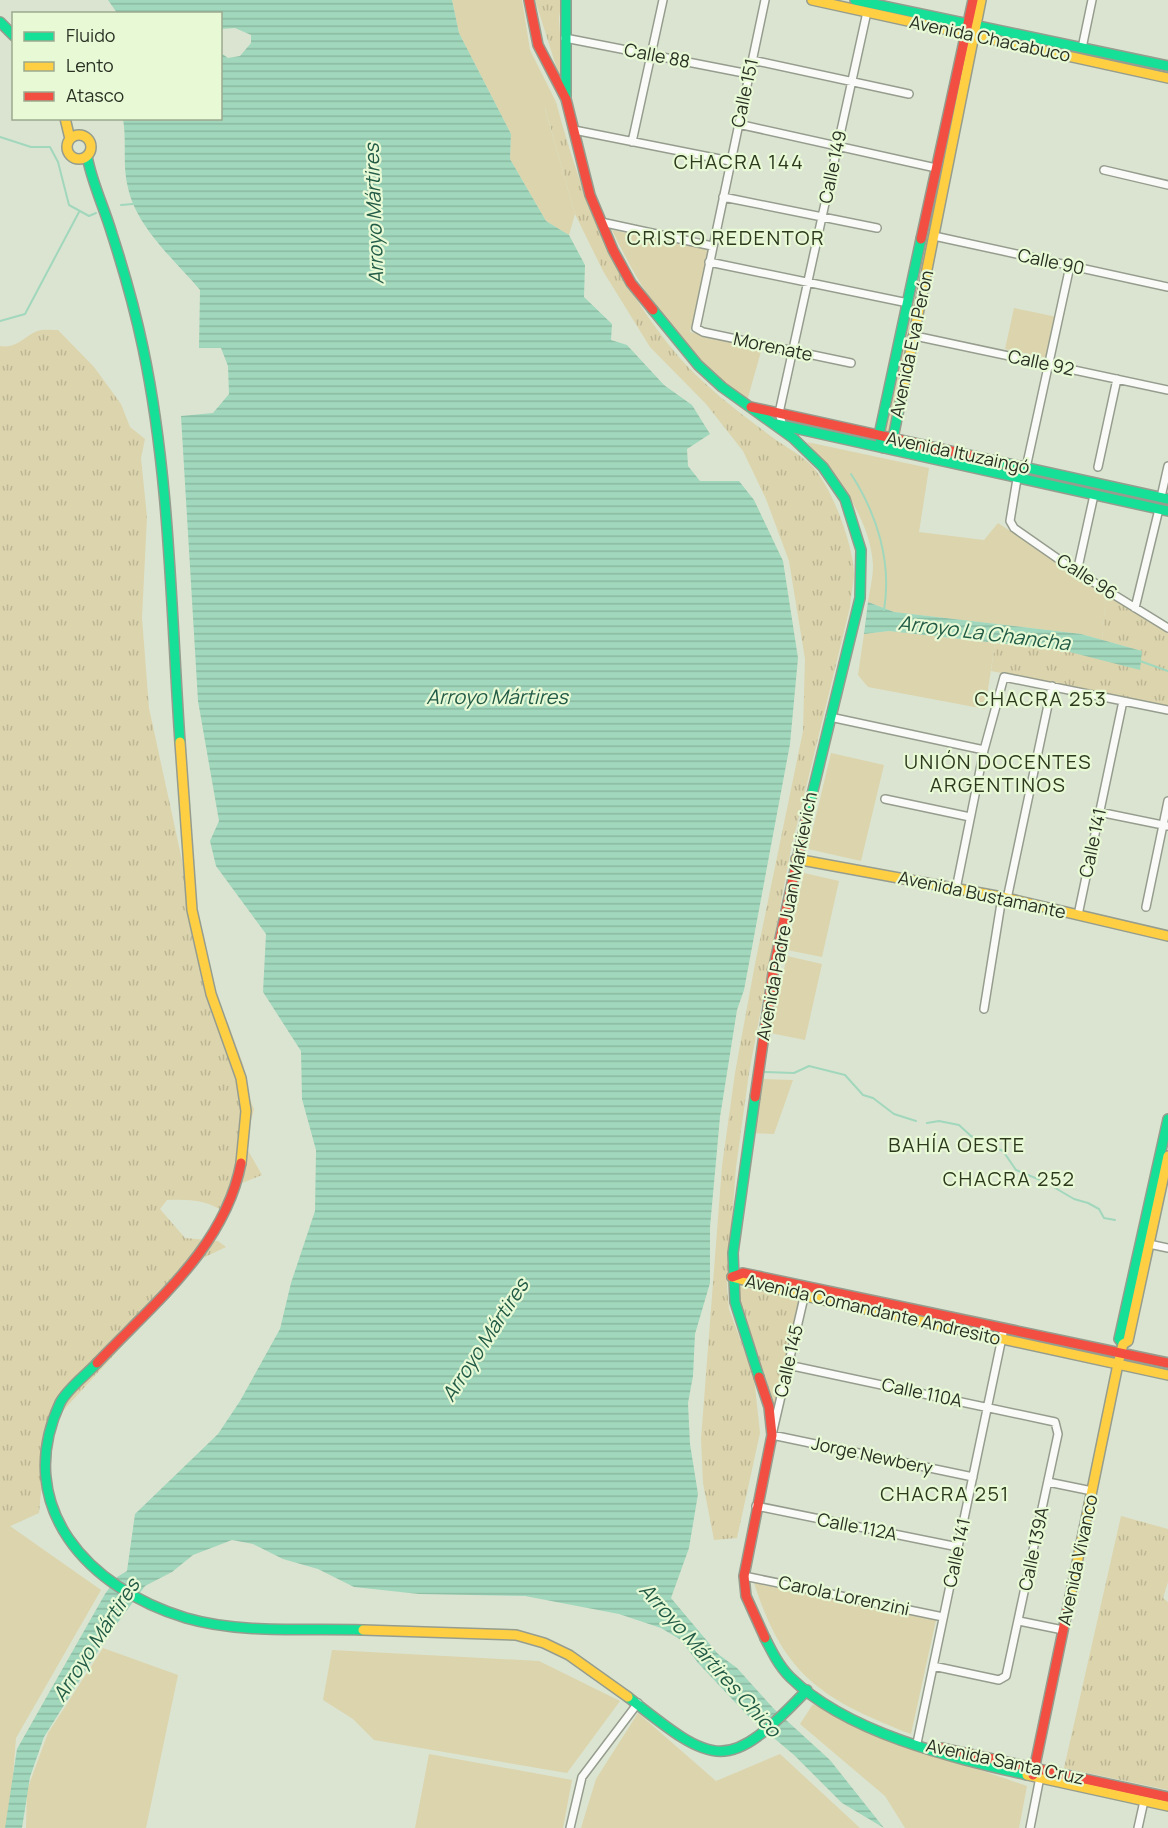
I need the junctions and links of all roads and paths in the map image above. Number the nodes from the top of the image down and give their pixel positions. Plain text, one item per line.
1 (529, 0) edge
2 (566, 0) edge
3 (663, 0) edge
4 (765, 0) edge
5 (812, 0) edge
6 (855, 0) edge
7 (973, 0) edge
8 (981, 0) edge
9 (1092, 0) edge
10 (867, 12) junction
11 (0, 22) edge
12 (972, 25) junction
13 (12, 34) edge
14 (970, 36) junction
15 (565, 38) junction
16 (1082, 48) junction
17 (651, 55) junction
18 (752, 60) junction
19 (1168, 66) edge
20 (749, 74) junction
21 (1168, 78) edge
22 (852, 82) junction
23 (909, 94) dead end
24 (566, 99) junction
25 (68, 120) edge
26 (738, 124) junction
27 (574, 130) junction
28 (74, 137) junction
29 (632, 142) junction
30 (838, 146) junction
31 (83, 158) junction
32 (730, 161) junction
33 (936, 168) junction
34 (1104, 170) dead end
35 (1168, 185) edge
36 (723, 196) junction
37 (822, 216) junction
38 (601, 222) junction
39 (877, 228) dead end
40 (934, 236) junction
41 (712, 246) junction
42 (709, 262) junction
43 (1070, 266) junction
44 (807, 283) junction
45 (1168, 287) edge
46 (908, 303) junction
47 (696, 328) joint
48 (915, 336) junction
49 (792, 351) junction
50 (851, 363) dead end
51 (1049, 365) junction
52 (1117, 379) junction
53 (1168, 390) edge
54 (748, 406) junction
55 (778, 413) junction
56 (768, 422) junction
57 (783, 426) junction
58 (879, 435) junction
59 (893, 438) junction
60 (883, 448) junction
61 (1168, 466) edge
62 (1098, 467) dead end
63 (1026, 468) junction
64 (1017, 479) junction
65 (1094, 495) junction
66 (1165, 498) edge
67 (1163, 510) edge
68 (1077, 572) junction
69 (1135, 608) junction
70 (1168, 628) edge
71 (1052, 686) junction
72 (1123, 700) junction
73 (1168, 710) edge
74 (830, 717) junction
75 (984, 750) junction
76 (885, 799) dead end
77 (1168, 801) edge
78 (1100, 812) junction
79 (970, 817) junction
80 (1165, 826) edge
81 (796, 858) junction
82 (956, 889) junction
83 (1005, 898) junction
84 (1146, 907) dead end
85 (1078, 915) junction
86 (1168, 936) edge
87 (984, 1009) dead end
88 (1168, 1119) edge
89 (1168, 1156) edge
90 (1149, 1244) junction
91 (1168, 1248) edge
92 (732, 1277) junction
93 (806, 1291) junction
94 (1004, 1328) junction
95 (1002, 1339) junction
96 (1122, 1349) junction
97 (1168, 1363) edge
98 (1118, 1364) junction
99 (788, 1365) junction
100 (1168, 1375) edge
101 (987, 1407) junction
102 (1055, 1422) joint
103 (772, 1435) junction
104 (973, 1477) junction
105 (1048, 1482) junction
106 (1092, 1491) junction
107 (756, 1506) junction
108 (958, 1547) junction
109 (744, 1576) junction
110 (944, 1617) junction
111 (1019, 1621) junction
112 (1063, 1630) junction
113 (933, 1666) junction
114 (807, 1690) junction
115 (638, 1703) junction
116 (917, 1743) junction
117 (1036, 1773) junction
118 (1168, 1797) edge
119 (1144, 1801) junction
120 (1168, 1806) edge
121 (570, 1828) edge
122 (1030, 1828) edge
123 (1138, 1828) edge

1 - 24 main road, Avenida Padre Juan Markievich
2 - 15 main road, Avenida Padre Juan Markievich
3 - 17 street
4 - 18 street, Calle 151
5 - 10 main road, Avenida Chacabuco
6 - 12 main road, Avenida Chacabuco
7 - 12 main road, Avenida Eva Perón
8 - 12 main road, Avenida Eva Perón
9 - 16 street
10 - 14 main road, Avenida Chacabuco
10 - 22 street, Calle 149
11 - 13 main road
12 - 14 main road, Avenida Eva Perón
12 - 16 main road, Avenida Chacabuco
14 - 21 main road, Avenida Chacabuco
14 - 33 main road, Avenida Eva Perón
14 - 40 main road, Avenida Eva Perón
15 - 17 street, Calle 88
15 - 24 main road, Avenida Padre Juan Markievich
16 - 19 main road, Avenida Chacabuco
17 - 20 street, Calle 88
17 - 29 street
18 - 20 street, Calle 151
18 - 22 street
20 - 26 street, Calle 151
22 - 23 street
22 - 30 street, Calle 149
24 - 27 main road, Avenida Padre Juan Markievich
25 - 28 main road
26 - 30 street
26 - 32 street, Calle 151
27 - 29 street
27 - 38 main road, Avenida Padre Juan Markievich
28 - 31 main road
28 - 31 main road
29 - 32 street
30 - 33 street
30 - 37 street, Calle 149
31 - 115 main road
32 - 36 street, Calle 151
33 - 46 main road, Avenida Eva Perón
34 - 35 street
36 - 37 street
36 - 41 street, Calle 151
37 - 39 street
37 - 44 street, Calle 149
38 - 41 street
38 - 54 main road, Avenida Padre Juan Markievich
40 - 43 street, Calle 90
40 - 48 main road, Avenida Eva Perón
41 - 42 street, Calle 151
42 - 44 street
42 - 47 street, Calle 151
43 - 45 street, Calle 90
43 - 51 street
44 - 46 street
44 - 49 street, Calle 149
46 - 58 main road, Avenida Eva Perón
47 - 49 street, Morenate
48 - 51 street, Calle 92
48 - 59 main road, Avenida Eva Perón
49 - 50 street, Morenate
49 - 55 street, Calle 149
51 - 52 street, Calle 92
51 - 63 street
52 - 53 street, Calle 92
52 - 62 street
54 - 55 main road, Avenida Ituzaingó
54 - 56 main road, Avenida Padre Juan Markievich
55 - 57 street
55 - 58 main road, Avenida Ituzaingó
56 - 57 main road, Avenida Ituzaingó
56 - 74 main road, Avenida Padre Juan Markievich
57 - 60 main road, Avenida Ituzaingó
58 - 59 main road, Avenida Ituzaingó
58 - 60 main road, Avenida Eva Perón
59 - 60 main road, Avenida Eva Perón
59 - 63 main road, Avenida Ituzaingó
60 - 64 main road, Avenida Ituzaingó
61 - 66 street
63 - 64 street
63 - 66 main road, Avenida Ituzaingó
64 - 65 main road, Avenida Ituzaingó
64 - 68 street, Calle 96
65 - 67 main road, Avenida Ituzaingó
65 - 68 street
67 - 69 street
68 - 69 street, Calle 96
69 - 70 street, Calle 96
71 - 72 street
71 - 75 street
71 - 83 street
72 - 73 street
72 - 78 street, Calle 141
74 - 75 street
74 - 81 main road, Avenida Padre Juan Markievich
75 - 79 street
76 - 79 street
77 - 80 street
78 - 80 street
78 - 85 street, Calle 141
79 - 82 street
80 - 84 street
81 - 82 main road, Avenida Bustamante
81 - 92 main road, Avenida Padre Juan Markievich
82 - 83 main road, Avenida Bustamante
83 - 85 main road, Avenida Bustamante
83 - 87 street
85 - 86 main road, Avenida Bustamante
88 - 96 main road, Avenida Vivanco
89 - 90 main road, Avenida Vivanco
90 - 91 street
90 - 96 main road, Avenida Vivanco
92 - 93 main road, Avenida Comandante Andresito
92 - 103 main road, Avenida Padre Juan Markievich
93 - 94 main road, Avenida Comandante Andresito
93 - 95 main road, Avenida Comandante Andresito
93 - 99 street, Calle 145
94 - 95 street, Calle 141
94 - 96 main road, Avenida Comandante Andresito
95 - 98 main road, Avenida Comandante Andresito
95 - 101 street, Calle 141
96 - 97 main road, Avenida Comandante Andresito
96 - 98 main road, Avenida Vivanco
98 - 100 main road, Avenida Comandante Andresito
98 - 106 main road, Avenida Vivanco
99 - 101 street, Calle 110A
99 - 103 street, Calle 145
101 - 102 street, Calle 110A
101 - 104 street, Calle 141
102 - 105 street, Calle 139A
103 - 104 street, Jorge Newbery
103 - 107 main road, Avenida Padre Juan Markievich
104 - 108 street, Calle 141
105 - 106 street
105 - 111 street, Calle 139A
106 - 112 main road, Avenida Vivanco
107 - 108 street, Calle 112A
107 - 109 main road, Avenida Padre Juan Markievich
108 - 110 street, Calle 141
109 - 110 street, Carola Lorenzini
109 - 114 main road, Avenida Padre Juan Markievich
110 - 113 street, Calle 141
111 - 112 street
111 - 113 street, Calle 139A
112 - 117 main road, Avenida Vivanco
113 - 116 street, Calle 141
114 - 115 main road
114 - 116 main road, Avenida Padre Juan Markievich
115 - 121 street
116 - 117 main road, Avenida Santa Cruz
117 - 118 main road, Avenida Santa Cruz
117 - 119 main road, Avenida Santa Cruz
117 - 122 street, Avenida Vivanco
119 - 120 main road, Avenida Santa Cruz
119 - 123 street

